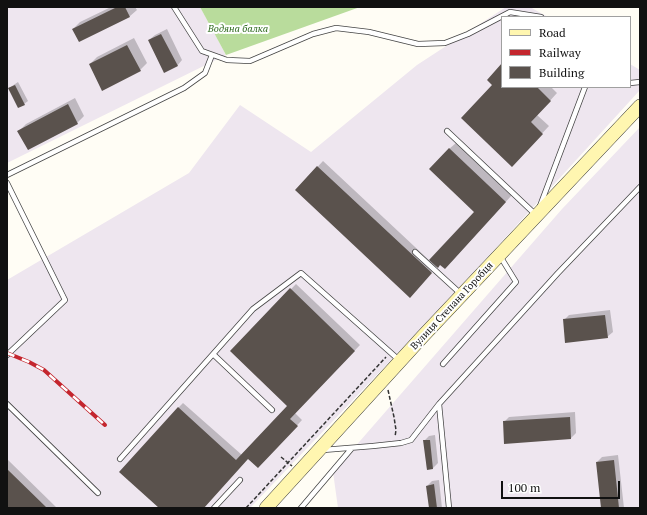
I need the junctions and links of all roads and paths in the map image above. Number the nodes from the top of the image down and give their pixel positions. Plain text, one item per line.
1 (174, 7) edge
2 (502, 16) edge
3 (535, 16) edge
4 (501, 17) edge
5 (212, 55) junction
6 (585, 88) edge
7 (640, 106) edge
8 (447, 131) dead end
9 (7, 175) edge
10 (7, 183) edge
11 (640, 187) edge
12 (536, 216) junction
13 (415, 252) dead end
14 (500, 255) junction
15 (462, 294) junction
16 (212, 354) junction
17 (7, 355) edge
18 (395, 356) junction
19 (442, 364) dead end
20 (387, 386) dead end
21 (7, 404) edge
22 (439, 404) junction
23 (272, 410) dead end
24 (394, 444) junction
25 (352, 448) junction
26 (319, 450) junction
27 (281, 457) dead end
28 (120, 459) dead end
29 (288, 463) junction
30 (299, 472) junction
31 (240, 480) dead end
32 (98, 493) dead end
33 (214, 508) edge
34 (246, 508) edge
35 (266, 508) edge
36 (301, 508) edge
37 (449, 508) edge

1 - 5 lane
2 - 3 lane
4 - 5 lane
5 - 9 lane
6 - 12 lane
7 - 12 main road, Вулиця Степана Горобця
8 - 12 lane
10 - 17 lane
11 - 22 lane
12 - 14 main road, Вулиця Степана Горобця
13 - 15 lane
14 - 15 main road, Вулиця Степана Горобця
14 - 19 lane
15 - 18 main road, Вулиця Степана Горобця
16 - 18 lane
16 - 23 lane
16 - 28 lane
18 - 26 main road, Вулиця Степана Горобця
18 - 29 path
20 - 24 path
21 - 32 lane
22 - 24 lane
22 - 37 lane
24 - 25 lane
25 - 26 lane
25 - 36 lane
26 - 30 main road, Вулиця Степана Горобця
27 - 29 path
29 - 30 path
29 - 34 path
30 - 35 main road, Вулиця Степана Горобця
31 - 33 lane

